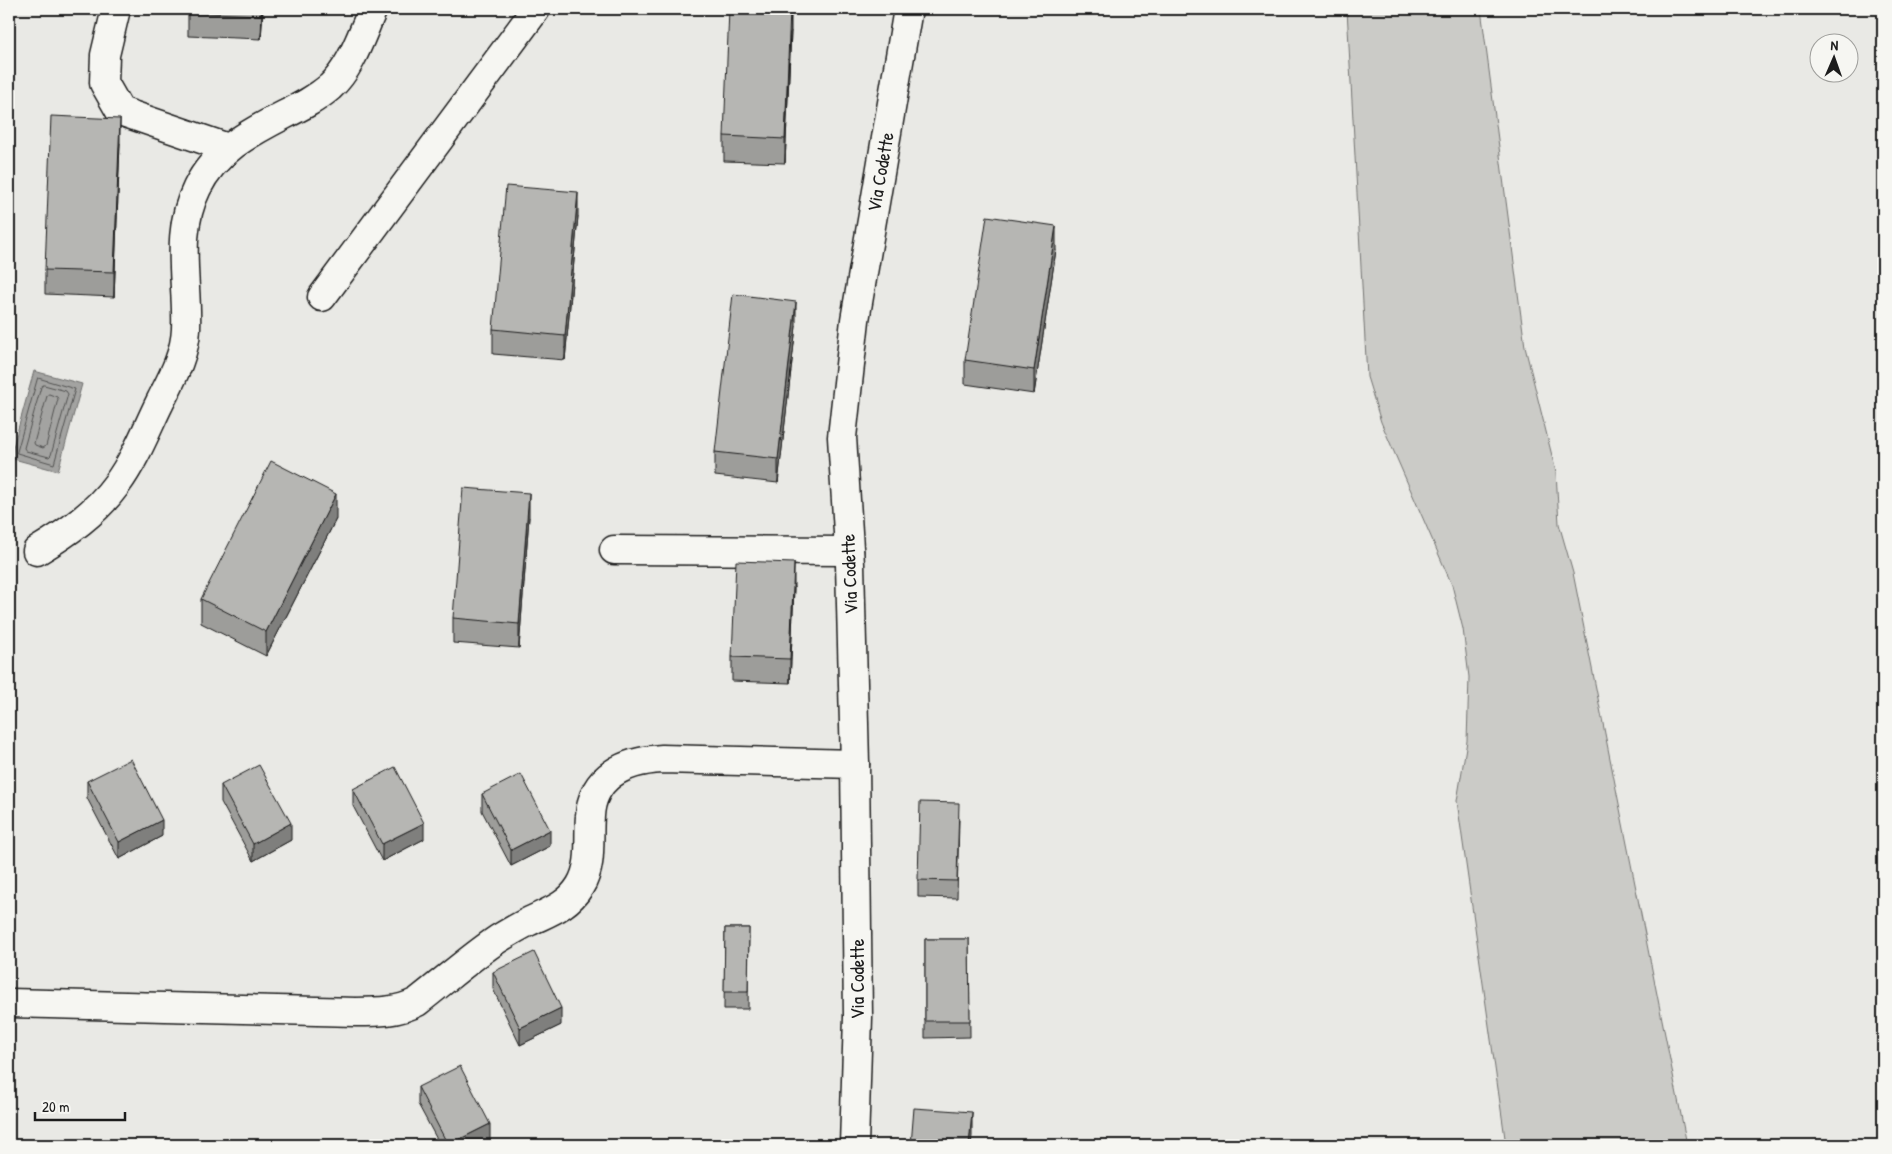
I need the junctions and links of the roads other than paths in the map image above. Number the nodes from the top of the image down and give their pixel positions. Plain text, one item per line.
1 (116, 9) edge
2 (373, 9) edge
3 (536, 9) edge
4 (908, 9) edge
5 (228, 148) junction
6 (322, 297) dead end
7 (614, 550) dead end
8 (37, 551) dead end
9 (849, 551) junction
10 (855, 764) junction
11 (10, 1003) dead end
12 (854, 1145) edge

1 - 5 street
2 - 5 street
3 - 6 street
4 - 9 street, Via Codette
5 - 8 street
7 - 9 street
9 - 10 street, Via Codette
10 - 11 street
10 - 12 street, Via Codette

